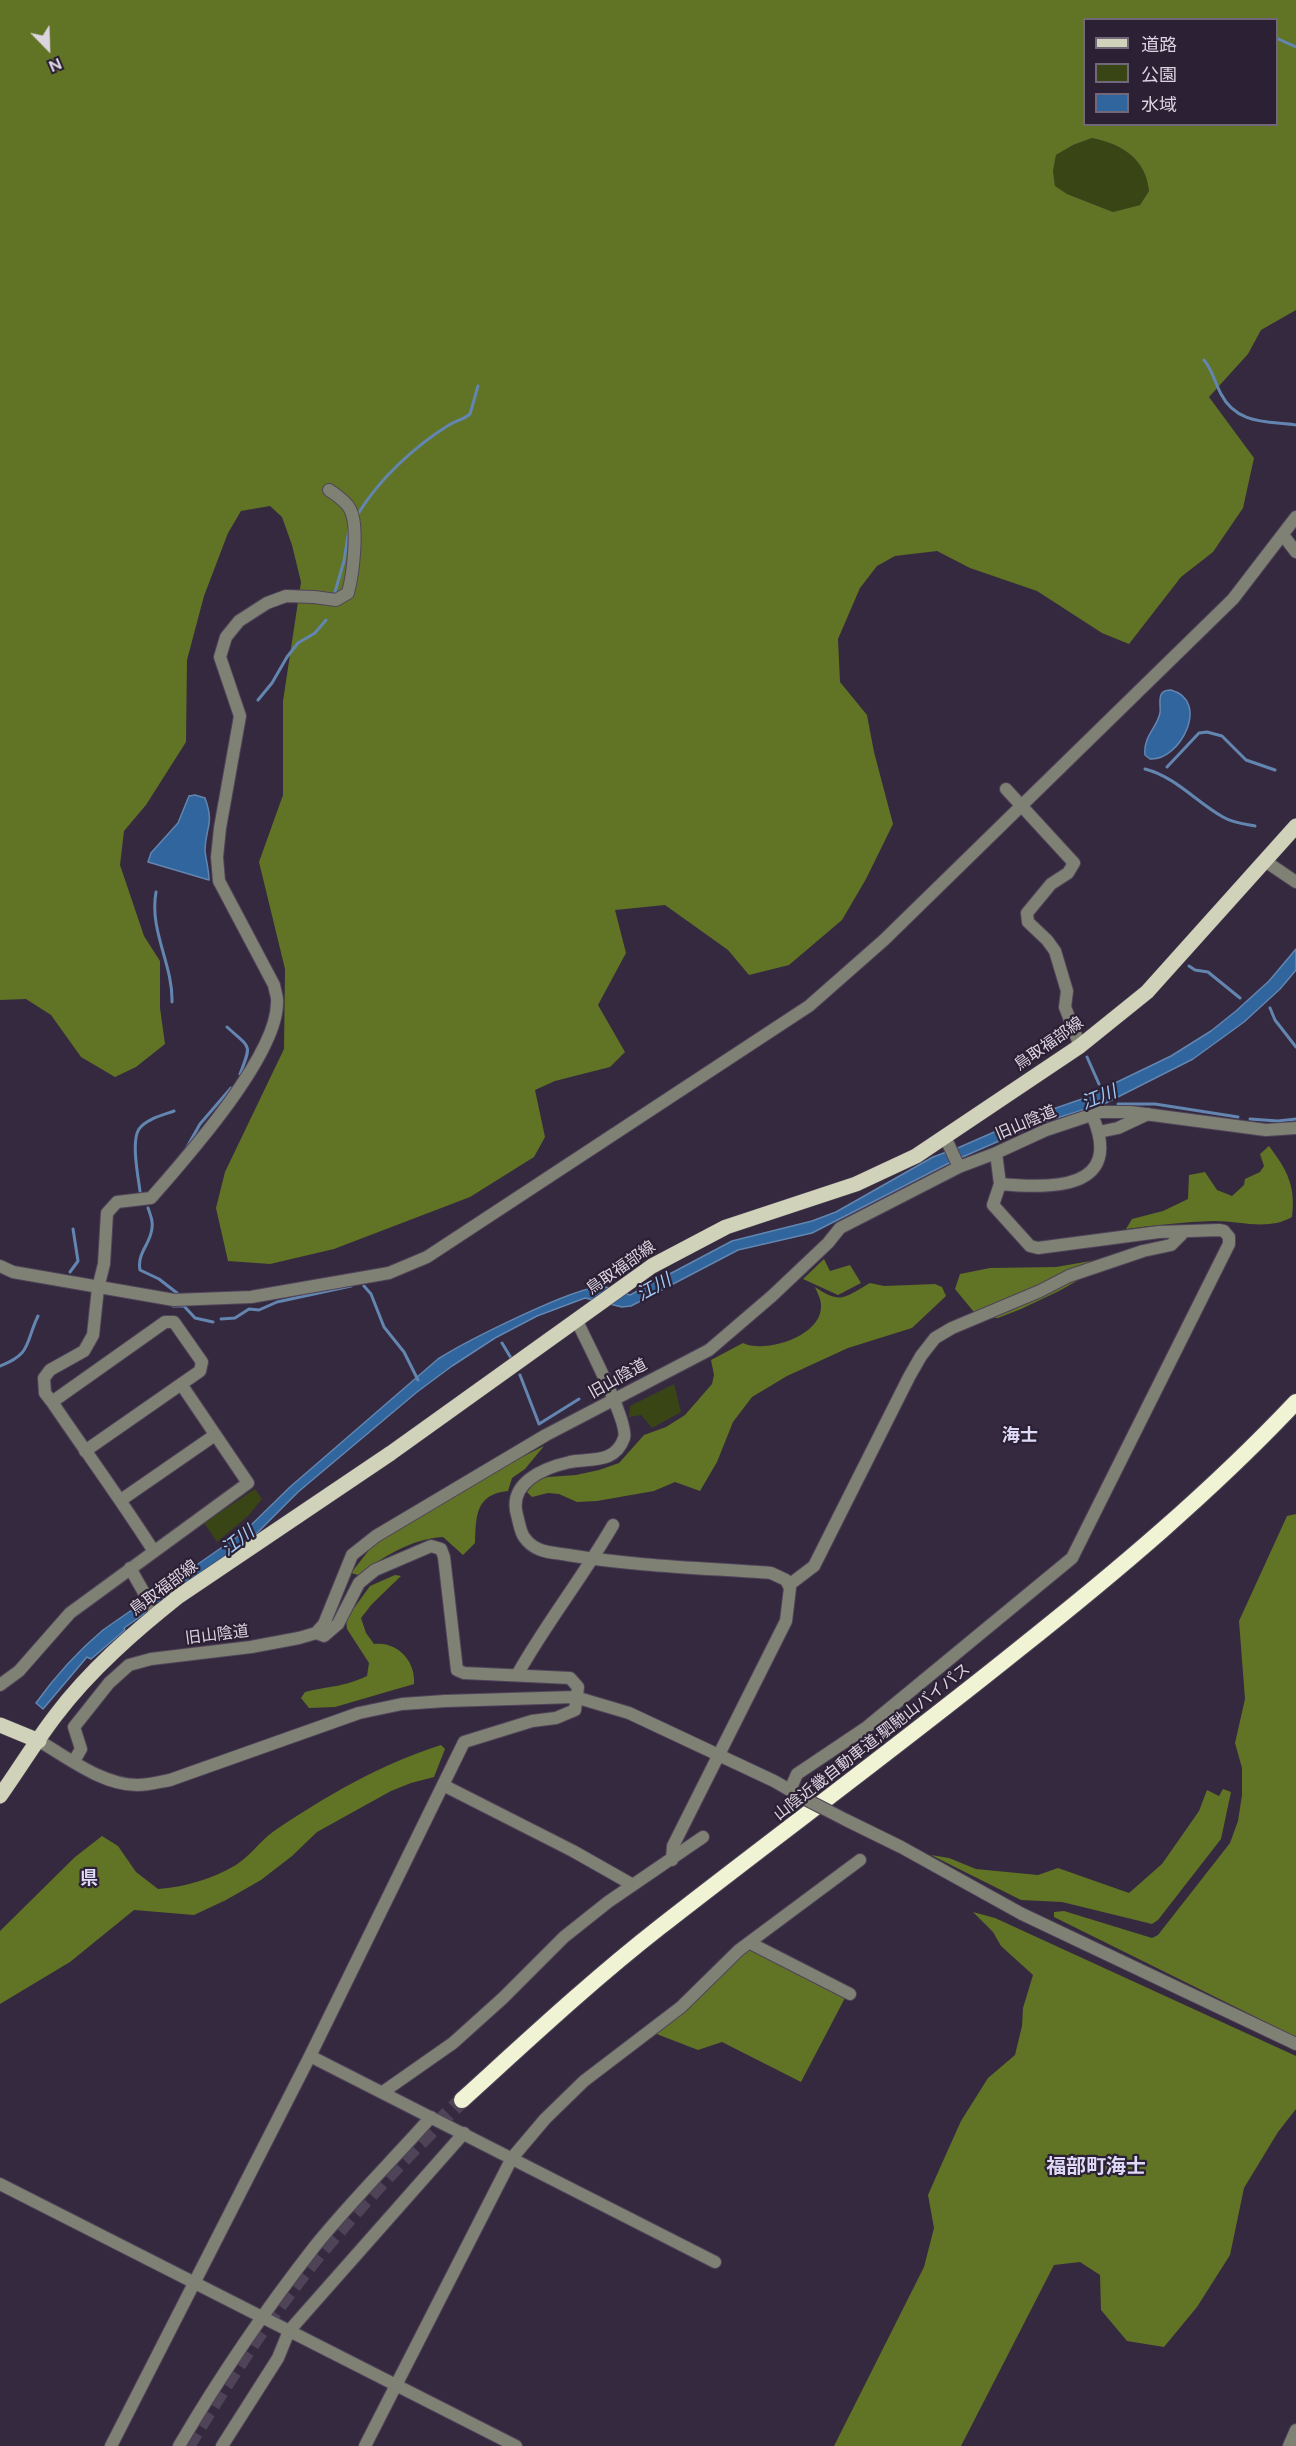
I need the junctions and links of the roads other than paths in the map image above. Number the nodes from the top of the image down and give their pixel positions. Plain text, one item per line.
1 (329, 490) dead end
2 (1296, 517) edge
3 (1283, 535) junction
4 (1296, 552) edge
5 (1006, 789) dead end
6 (1022, 804) junction
7 (1296, 826) edge
8 (1265, 861) junction
9 (1296, 882) edge
10 (1080, 1046) junction
11 (1148, 1114) junction
12 (1092, 1115) junction
13 (1296, 1128) edge
14 (1100, 1132) junction
15 (948, 1142) junction
16 (996, 1153) junction
17 (958, 1165) junction
18 (1000, 1184) junction
19 (1184, 1232) junction
20 (0, 1266) edge
21 (98, 1288) junction
22 (577, 1322) junction
23 (181, 1384) junction
24 (614, 1401) junction
25 (52, 1402) junction
26 (1296, 1402) edge
27 (1296, 1413) edge
28 (215, 1435) junction
29 (85, 1451) junction
30 (122, 1500) junction
31 (613, 1525) dead end
32 (153, 1551) junction
33 (593, 1559) junction
34 (130, 1568) junction
35 (789, 1585) junction
36 (156, 1614) junction
37 (316, 1633) junction
38 (517, 1675) junction
39 (0, 1685) edge
40 (575, 1697) junction
41 (0, 1725) edge
42 (39, 1741) junction
43 (719, 1755) junction
44 (74, 1761) junction
45 (442, 1785) junction
46 (790, 1790) junction
47 (0, 1796) edge
48 (703, 1838) dead end
49 (672, 1860) junction
50 (860, 1860) dead end
51 (633, 1885) junction
52 (750, 1943) junction
53 (850, 1994) dead end
54 (1296, 2044) edge
55 (310, 2056) junction
56 (383, 2092) junction
57 (431, 2117) junction
58 (464, 2133) junction
59 (512, 2158) junction
60 (0, 2184) edge
61 (715, 2262) dead end
62 (194, 2283) junction
63 (261, 2317) junction
64 (289, 2331) junction
65 (396, 2385) junction
66 (1296, 2430) edge
67 (111, 2446) edge
68 (179, 2446) edge
69 (222, 2446) edge
70 (365, 2446) edge
71 (516, 2446) edge
72 (1288, 2446) edge

1 - 21 street
2 - 3 street
3 - 4 street
3 - 6 street
5 - 6 street
6 - 10 street
6 - 21 street
7 - 8 main road, 鳥取福部線
8 - 9 street
8 - 10 main road, 鳥取福部線
10 - 15 main road, 鳥取福部線
11 - 12 street, 旧山陰道
11 - 13 street, 旧山陰道
11 - 14 street
12 - 14 street
12 - 16 street, 旧山陰道
14 - 18 street
15 - 17 street
15 - 22 main road, 鳥取福部線
16 - 17 street, 旧山陰道
16 - 18 street
17 - 24 street, 旧山陰道
18 - 19 street
19 - 35 street
19 - 46 street
20 - 21 street
21 - 25 street
22 - 24 street
22 - 36 main road, 鳥取福部線
23 - 25 street
23 - 28 street
23 - 29 street
24 - 33 street
24 - 37 street, 旧山陰道
25 - 29 street
26 - 27 highway, 山陰近畿自動車道;駟馳山バイパス
28 - 30 street
28 - 32 street
29 - 30 street
30 - 32 street
31 - 33 street
32 - 34 street
33 - 35 street
33 - 38 street
34 - 36 street
34 - 39 street
35 - 43 street
36 - 42 main road, 鳥取福部線
37 - 38 street
37 - 44 street, 旧山陰道
38 - 40 street
40 - 43 street
40 - 44 street
40 - 45 street
41 - 42 main road
42 - 44 street
42 - 47 main road, 鳥取福部線
43 - 46 street
43 - 49 street
45 - 51 street
45 - 55 street
46 - 54 street, bridge
48 - 49 street
49 - 51 street
50 - 52 street
51 - 56 street
52 - 53 street
52 - 59 street
55 - 56 street
55 - 62 street
56 - 57 street
57 - 58 street
57 - 63 street
58 - 59 street
58 - 64 street
59 - 61 street
59 - 65 street
60 - 62 street
62 - 63 street
62 - 67 street
63 - 64 street
63 - 68 street
64 - 65 street
64 - 69 street
65 - 70 street
65 - 71 street
66 - 72 street

